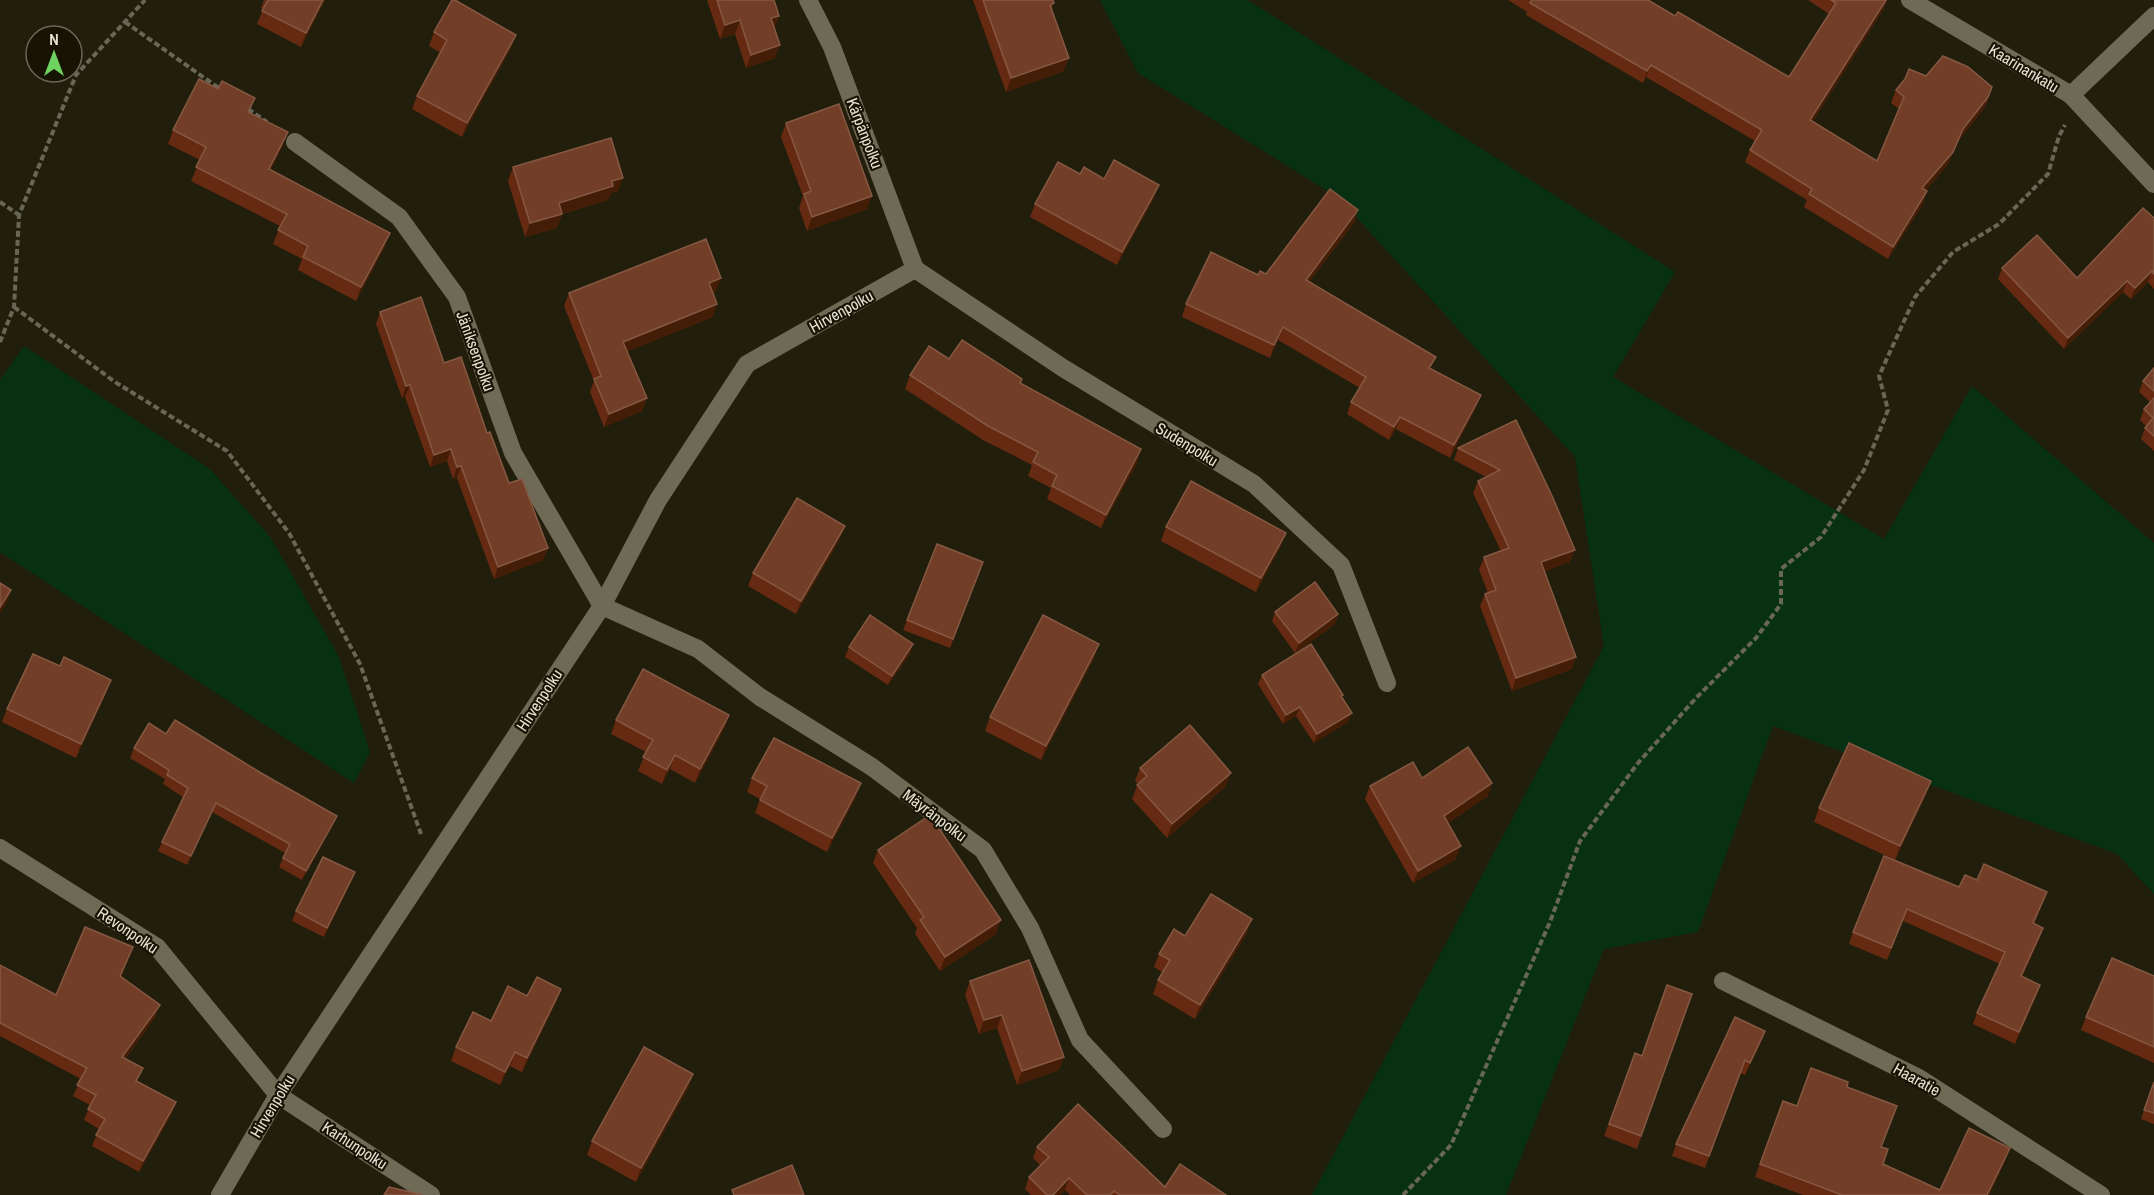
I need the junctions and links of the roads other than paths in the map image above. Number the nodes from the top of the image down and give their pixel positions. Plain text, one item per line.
1 (808, 0) edge
2 (1910, 0) edge
3 (2154, 16) edge
4 (2071, 95) junction
5 (295, 142) road end
6 (2154, 184) edge
7 (915, 269) junction
8 (602, 606) junction
9 (1387, 683) dead end
10 (0, 848) edge
11 (1723, 981) dead end
12 (278, 1095) junction
13 (1163, 1129) dead end
14 (220, 1195) edge
15 (431, 1195) edge
16 (2101, 1195) edge

1 - 7 street, Kärpänpolku
2 - 4 street, Kaarinankatu
3 - 4 street, Kaarinankatu
4 - 6 street
5 - 8 street, Jäniksenpolku
7 - 8 street, Hirvenpolku
7 - 9 street, Sudenpolku
8 - 12 street, Hirvenpolku
8 - 13 street, Mäyränpolku
10 - 12 street, Revonpolku
11 - 16 street, Haaratie
12 - 14 street, Hirvenpolku
12 - 15 street, Karhunpolku

